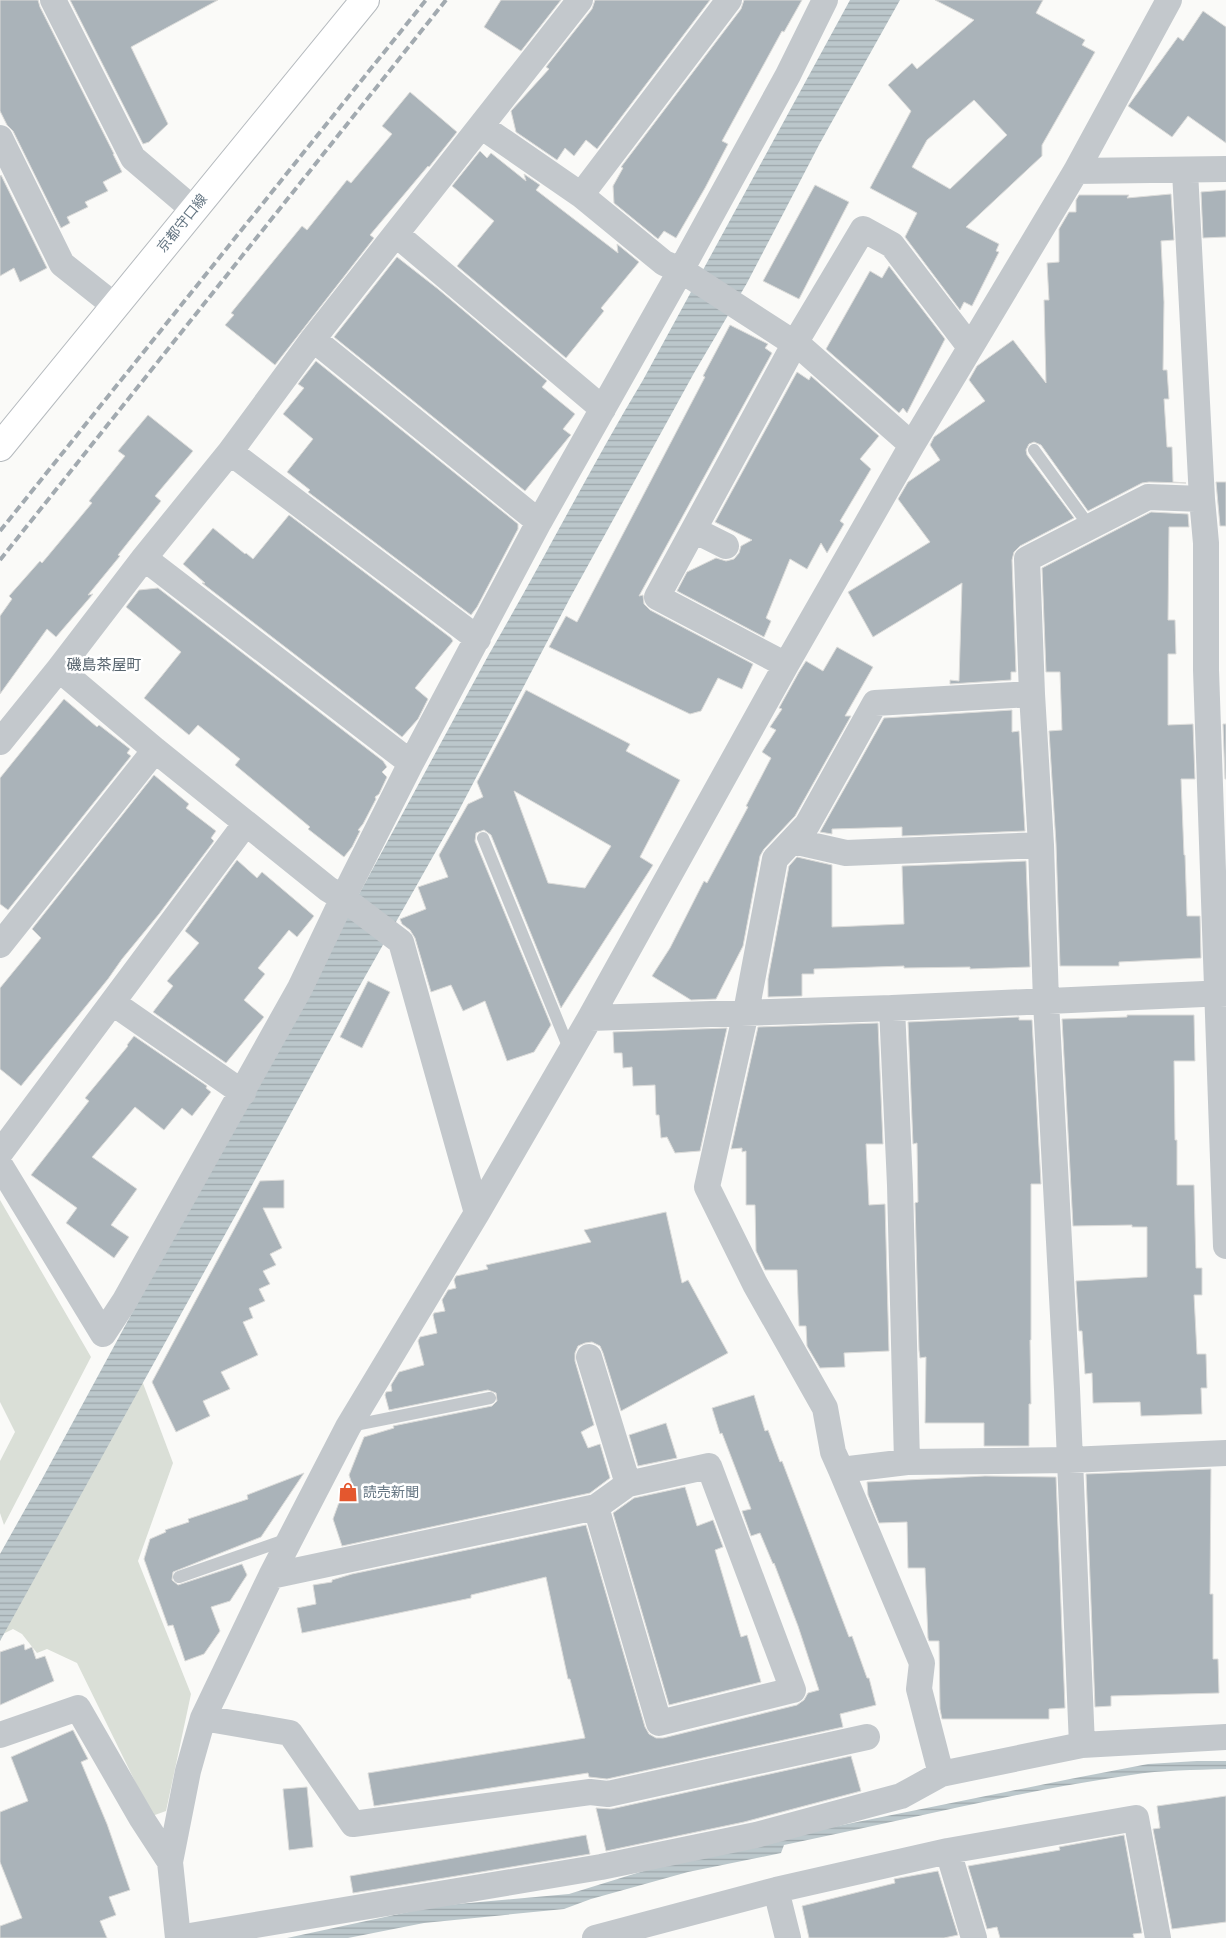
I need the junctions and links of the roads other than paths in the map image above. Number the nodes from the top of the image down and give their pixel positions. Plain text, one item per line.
1 (53, 0) edge
2 (365, 0) edge
3 (580, 0) edge
4 (729, 0) edge
5 (825, 0) edge
6 (1169, 0) edge
7 (481, 126) junction
8 (0, 138) edge
9 (1226, 169) edge
10 (1076, 170) junction
11 (1185, 170) junction
12 (581, 194) junction
13 (194, 210) junction
14 (397, 235) junction
15 (686, 273) junction
16 (115, 306) junction
17 (314, 339) junction
18 (795, 344) junction
19 (970, 347) junction
20 (603, 409) junction
21 (912, 445) junction
22 (0, 447) edge
23 (1034, 450) dead end
24 (230, 452) junction
25 (1202, 499) junction
26 (539, 522) junction
27 (1090, 527) junction
28 (694, 530) junction
29 (1216, 543) edge
30 (726, 546) dead end
31 (144, 558) junction
32 (478, 639) junction
33 (786, 665) junction
34 (59, 669) junction
35 (1032, 694) junction
36 (0, 742) edge
37 (155, 750) junction
38 (411, 763) junction
39 (246, 823) junction
40 (483, 838) dead end
41 (793, 842) junction
42 (1041, 845) junction
43 (342, 898) junction
44 (0, 945) edge
45 (1222, 994) edge
46 (1046, 1002) junction
47 (113, 1003) junction
48 (892, 1008) junction
49 (746, 1012) junction
50 (590, 1018) junction
51 (570, 1051) junction
52 (243, 1093) junction
53 (0, 1153) edge
54 (0, 1165) edge
55 (477, 1213) junction
56 (1226, 1246) edge
57 (589, 1356) dead end
58 (490, 1398) dead end
59 (348, 1427) junction
60 (1226, 1453) edge
61 (1069, 1460) junction
62 (907, 1462) junction
63 (841, 1470) junction
64 (628, 1484) junction
65 (596, 1507) junction
66 (291, 1538) junction
67 (271, 1576) junction
68 (179, 1578) dead end
69 (203, 1718) junction
70 (0, 1735) edge
71 (867, 1737) dead end
72 (1226, 1737) edge
73 (1082, 1745) junction
74 (941, 1774) junction
75 (948, 1851) junction
76 (170, 1862) junction
77 (776, 1890) junction
78 (595, 1938) edge
79 (788, 1938) edge
80 (974, 1938) edge
81 (1158, 1938) edge

1 - 13 street
2 - 13 main road, 京都守口線
3 - 7 street
4 - 12 street
5 - 15 street
6 - 10 street
7 - 12 street
7 - 14 street
8 - 16 street
9 - 11 street
10 - 11 street
10 - 19 street
11 - 25 street
12 - 15 street
13 - 16 main road, 京都守口線
14 - 17 street
14 - 20 street
15 - 18 street
15 - 20 street
16 - 22 main road, 京都守口線
17 - 24 street
17 - 26 street
18 - 19 street
18 - 21 street
18 - 28 street
19 - 21 street
20 - 26 street
21 - 33 street
23 - 27 lane
24 - 31 street
24 - 32 street
25 - 27 street
25 - 29 street
26 - 32 street
27 - 35 street
28 - 30 street
28 - 33 street
29 - 45 street
31 - 34 street
31 - 38 street
32 - 38 street
33 - 50 street
34 - 36 street
34 - 37 street
35 - 41 street
35 - 42 street
37 - 39 street
37 - 44 street
38 - 43 street
39 - 43 street
39 - 47 street
40 - 51 lane
41 - 42 street
41 - 49 street
42 - 46 street
43 - 52 street
43 - 55 street
45 - 46 street
45 - 56 street
46 - 48 street
46 - 61 street
47 - 52 street
47 - 53 street
48 - 49 street
48 - 62 street
49 - 50 street
49 - 63 street
50 - 51 street
51 - 55 street
52 - 54 street
55 - 59 street
57 - 64 street
58 - 59 lane
59 - 66 street
60 - 61 street
61 - 62 street
61 - 73 street
62 - 63 street
63 - 74 street
64 - 65 street
64 - 65 street
65 - 67 street
66 - 67 street
66 - 68 lane
67 - 69 street
69 - 71 street
69 - 76 street
70 - 76 street
72 - 73 street
73 - 74 street
74 - 76 street
75 - 77 street
75 - 80 street
75 - 81 street
77 - 78 street
77 - 79 street

